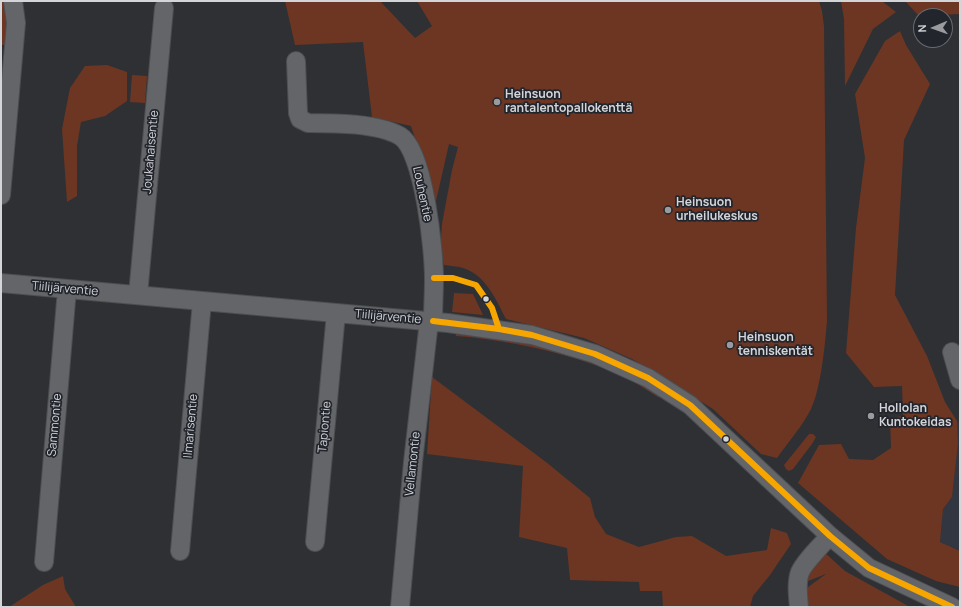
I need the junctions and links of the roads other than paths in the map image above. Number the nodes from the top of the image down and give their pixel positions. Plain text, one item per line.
1 (14, 1) edge
2 (164, 8) dead end
3 (296, 61) dead end
4 (1, 195) edge
5 (1, 283) edge
6 (67, 289) junction
7 (138, 295) junction
8 (202, 301) junction
9 (336, 313) junction
10 (431, 321) junction
11 (952, 352) dead end
12 (960, 380) edge
13 (830, 536) junction
14 (315, 542) dead end
15 (180, 551) dead end
16 (44, 562) dead end
17 (400, 607) edge
18 (799, 607) edge
19 (951, 607) edge

1 - 4 street
2 - 7 street, Joukahaisentie
3 - 10 street, Louhentie
5 - 6 street, Tiilijärventie
6 - 7 street, Tiilijärventie
6 - 16 street, Sammontie
7 - 8 street, Tiilijärventie
8 - 9 street, Tiilijärventie
8 - 15 street, Ilmarisentie
9 - 10 street, Tiilijärventie
9 - 14 street, Tapiontie
10 - 13 street, Tiilijärventie
10 - 17 street, Vellamontie
11 - 12 street
13 - 18 street
13 - 19 street, Tiilijärventie

